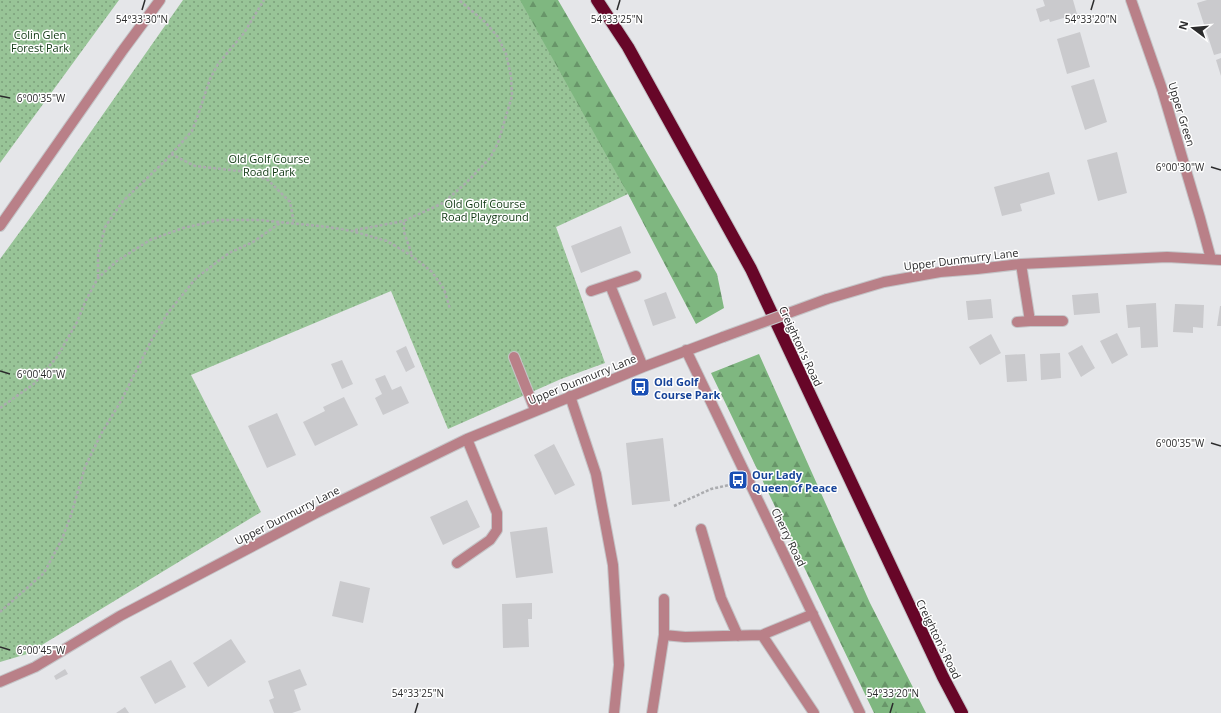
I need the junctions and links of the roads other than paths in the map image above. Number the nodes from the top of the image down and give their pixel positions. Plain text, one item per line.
1 (160, 0) edge
2 (597, 0) edge
3 (1131, 0) edge
4 (0, 226) edge
5 (1210, 259) junction
6 (1221, 260) edge
7 (1021, 264) junction
8 (636, 276) dead end
9 (610, 285) junction
10 (591, 291) dead end
11 (1030, 321) junction
12 (1063, 321) dead end
13 (1016, 322) dead end
14 (686, 350) junction
15 (514, 357) dead end
16 (643, 367) junction
17 (570, 396) junction
18 (535, 410) junction
19 (467, 439) junction
20 (701, 529) dead end
21 (457, 563) dead end
22 (664, 599) dead end
23 (813, 614) junction
24 (664, 635) junction
25 (762, 635) junction
26 (738, 636) junction
27 (0, 682) edge
28 (614, 713) edge
29 (652, 713) edge
30 (814, 713) edge
31 (860, 713) edge
32 (962, 713) edge

1 - 4 street
2 - 32 highway, Creighton's Road
3 - 5 street, Upper Green
5 - 6 street, Upper Dunmurry Lane
5 - 7 street, Upper Dunmurry Lane
7 - 11 street
7 - 14 street, Upper Dunmurry Lane, bridge
8 - 9 street
9 - 10 street
9 - 16 street
11 - 12 street
11 - 13 street
14 - 16 street, Upper Dunmurry Lane
14 - 23 street, Cherry Road
15 - 18 street
16 - 17 street, Upper Dunmurry Lane
17 - 18 street, Upper Dunmurry Lane
17 - 28 street
18 - 19 street, Upper Dunmurry Lane
19 - 21 street
19 - 27 street, Upper Dunmurry Lane
20 - 26 street
22 - 24 street
23 - 25 street
23 - 31 street, Cherry Road
24 - 26 street
24 - 29 street
25 - 26 street
25 - 30 street

